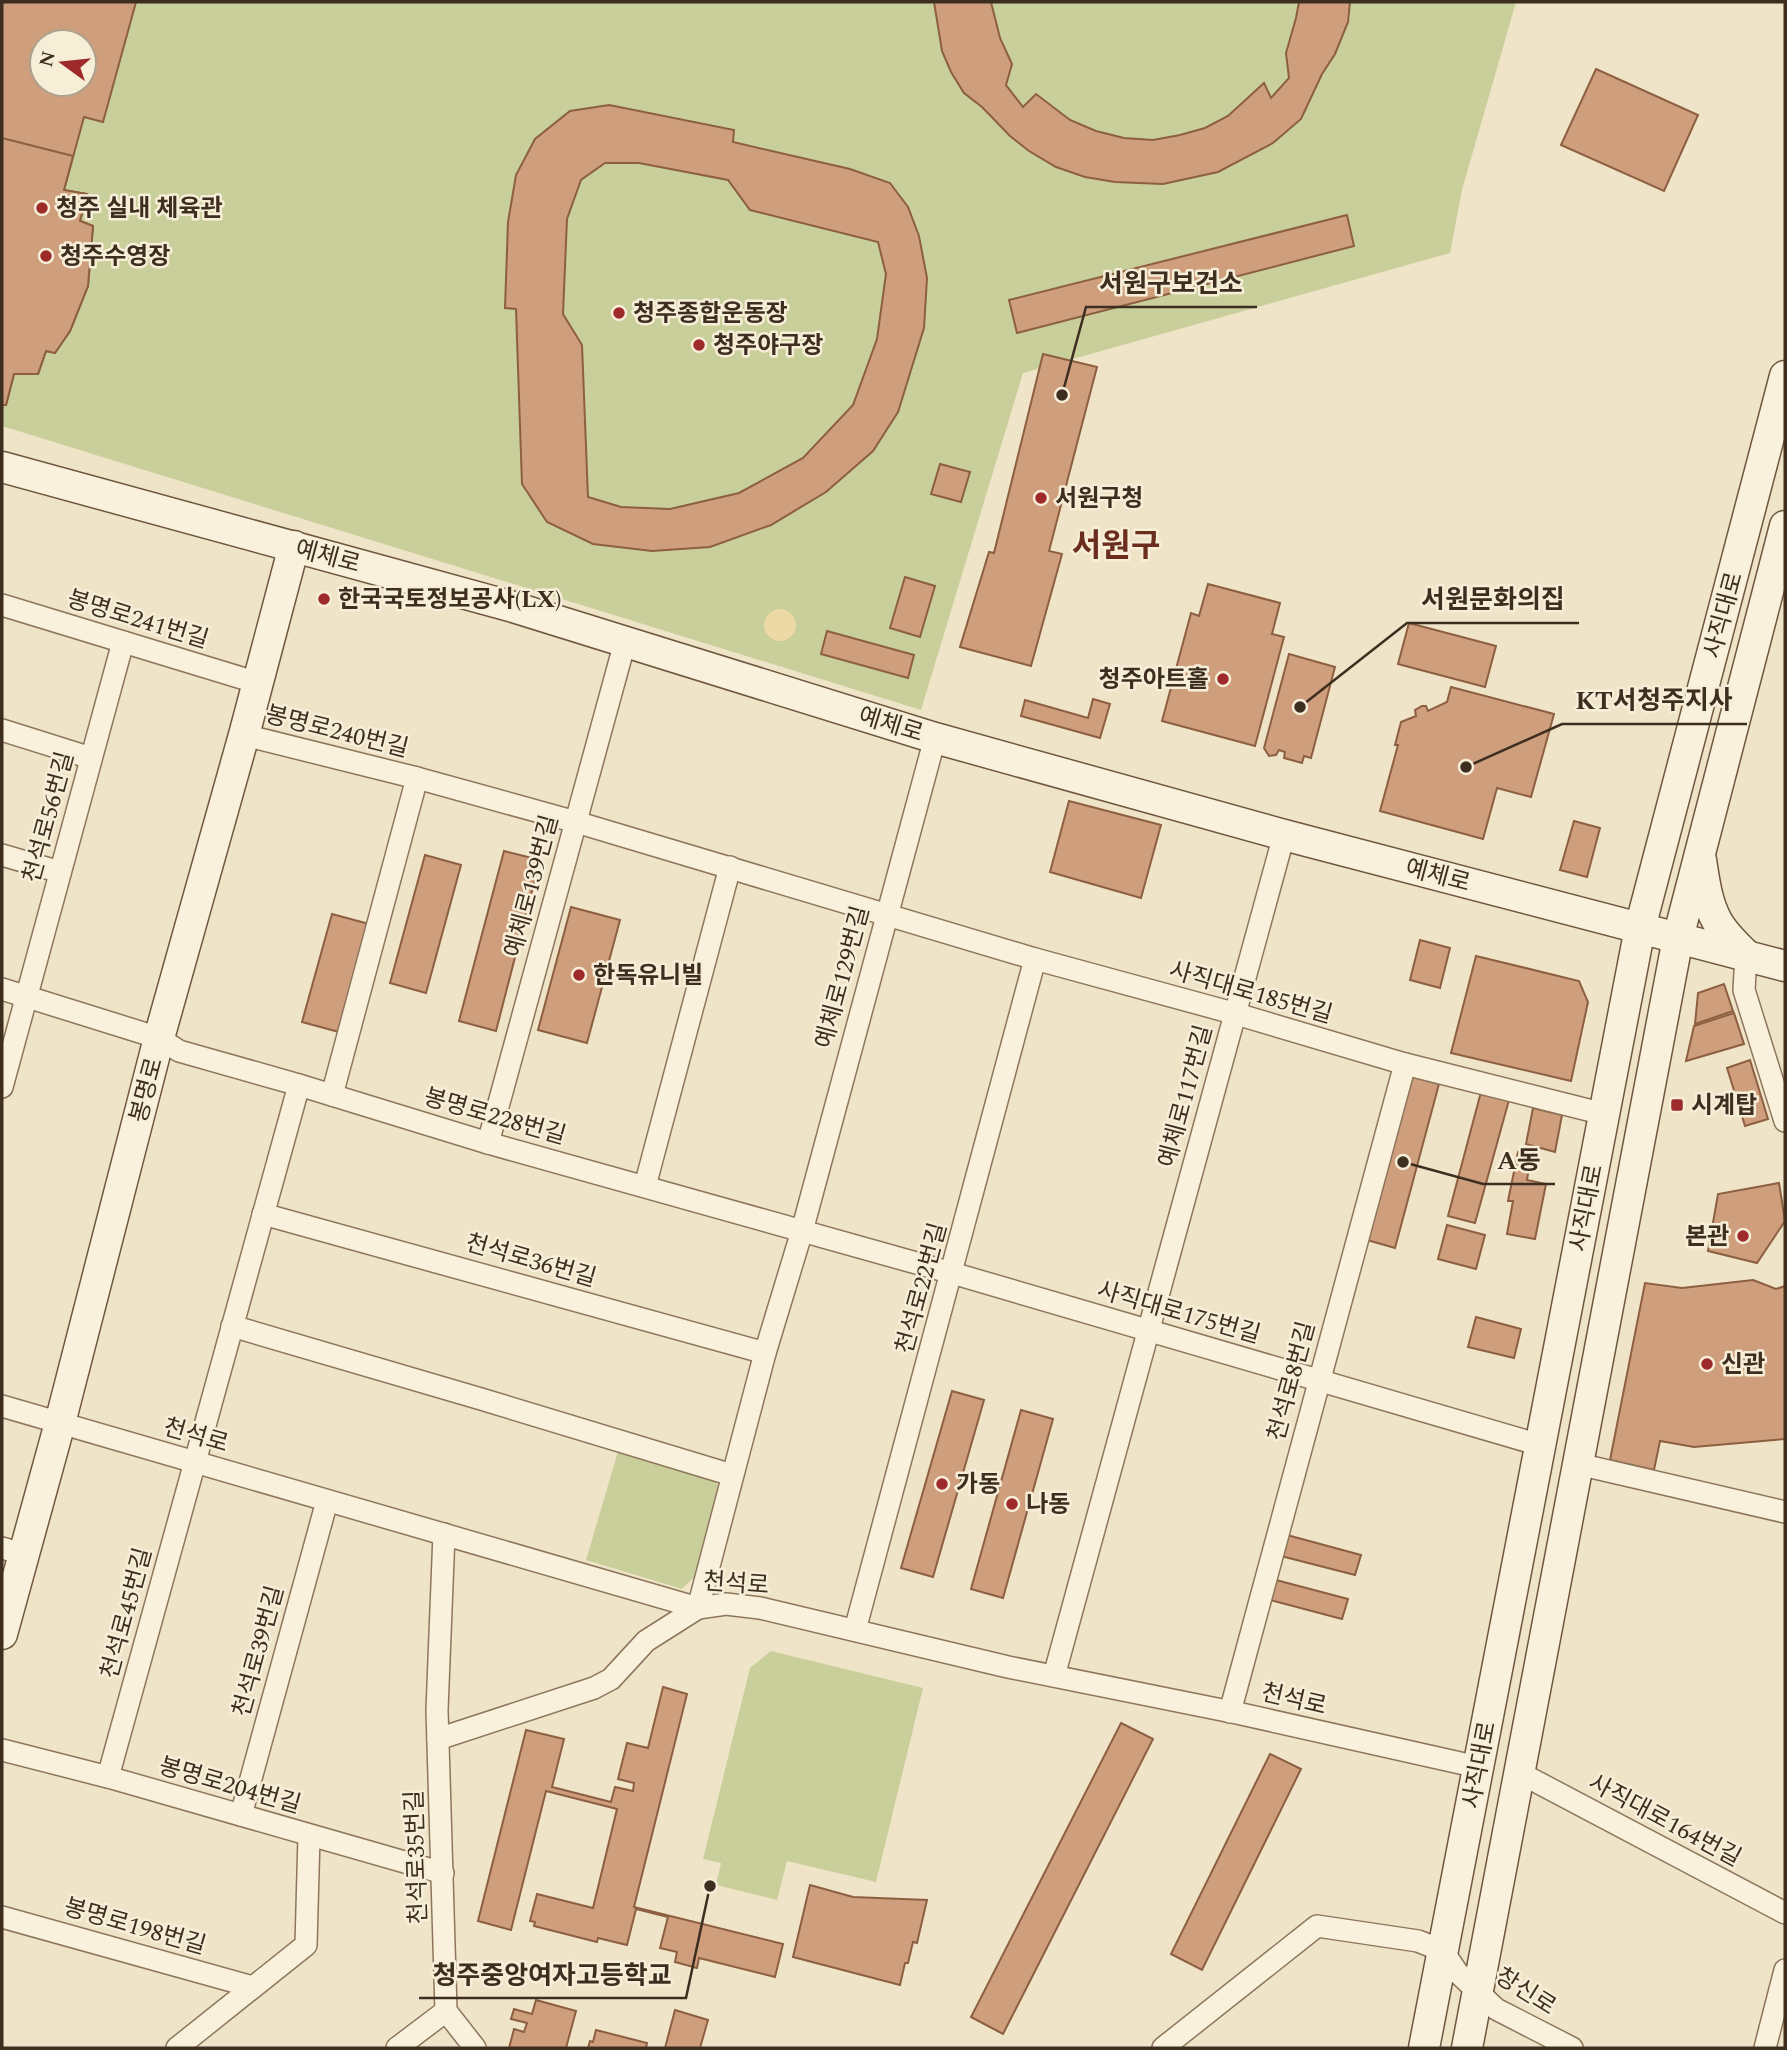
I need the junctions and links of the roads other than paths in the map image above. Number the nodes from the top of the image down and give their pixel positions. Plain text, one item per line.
1 (1785, 376) edge
2 (2, 467) edge
3 (1785, 526) edge
4 (294, 546) junction
5 (2, 605) edge
6 (122, 642) junction
7 (625, 642) junction
8 (258, 683) junction
9 (2, 730) edge
10 (244, 735) junction
11 (934, 738) junction
12 (92, 758) junction
13 (417, 778) junction
14 (576, 821) junction
15 (1284, 835) junction
16 (1700, 854) junction
17 (2, 855) edge
18 (730, 867) junction
19 (60, 872) junction
20 (886, 914) junction
21 (1640, 928) junction
22 (1678, 938) junction
23 (1746, 955) junction
24 (1035, 959) junction
25 (1785, 966) edge
26 (2, 989) edge
27 (26, 996) junction
28 (1234, 1013) junction
29 (159, 1038) junction
30 (1405, 1065) junction
31 (299, 1085) junction
32 (2, 1087) edge
33 (332, 1095) junction
34 (1604, 1114) junction
35 (1785, 1121) edge
36 (488, 1143) junction
37 (645, 1186) junction
38 (263, 1213) junction
39 (802, 1231) junction
40 (952, 1273) junction
41 (232, 1326) junction
42 (1150, 1330) junction
43 (765, 1353) junction
44 (1319, 1379) junction
45 (2, 1406) edge
46 (60, 1423) junction
47 (1540, 1445) junction
48 (194, 1462) junction
49 (1578, 1464) junction
50 (732, 1475) junction
51 (327, 1501) junction
52 (1785, 1512) edge
53 (444, 1534) junction
54 (12, 1551) edge
55 (698, 1608) junction
56 (855, 1630) junction
57 (2, 1634) edge
58 (1054, 1676) junction
59 (1230, 1712) junction
60 (438, 1739) junction
61 (2, 1750) edge
62 (1478, 1767) junction
63 (1520, 1773) junction
64 (108, 1777) junction
65 (241, 1815) junction
66 (309, 1836) junction
67 (443, 1873) junction
68 (1785, 1913) edge
69 (2, 1917) edge
70 (1785, 1970) edge
71 (1459, 1972) junction
72 (253, 1987) junction
73 (446, 2011) junction
74 (177, 2048) edge
75 (397, 2048) edge
76 (475, 2048) edge
77 (1163, 2048) edge
78 (1424, 2048) edge
79 (1467, 2048) edge
80 (1572, 2048) edge
81 (1765, 2048) edge

1 - 21 main road, 사직대로
2 - 4 main road, 예체로
3 - 16 main road, 사직대로
4 - 7 main road, 예체로
4 - 8 main road, 봉명로
5 - 6 street, 봉명로241번길
6 - 8 street, 봉명로241번길
6 - 12 street, 천석로56번길
7 - 11 main road, 예체로
7 - 14 street, 예체로139번길
8 - 10 main road, 봉명로
9 - 12 street
10 - 13 street, 봉명로240번길
10 - 29 main road, 봉명로
11 - 15 main road, 예체로
11 - 20 street, 예체로129번길
12 - 19 street, 천석로56번길
13 - 14 street, 봉명로240번길
13 - 33 street, 봉명로240번길
14 - 18 street, 봉명로240번길
14 - 36 street, 예체로139번길
15 - 21 main road, 예체로
15 - 28 street, 예체로117번길
16 - 22 main road, 사직대로
16 - 23 main road
17 - 19 street
18 - 20 street, 봉명로240번길
18 - 37 street
19 - 27 street, 천석로56번길
20 - 24 street, 사직대로185번길
20 - 39 street, 예체로129번길
21 - 22 main road, 예체로
21 - 34 main road, 사직대로
22 - 23 main road, 예체로
22 - 49 main road, 사직대로
23 - 25 main road, 예체로
23 - 35 street
24 - 28 street, 사직대로185번길
24 - 40 street, 천석로22번길
26 - 27 street, 봉명로228번길
27 - 29 street, 봉명로228번길
27 - 32 street, 천석로56번길
28 - 30 street, 사직대로185번길
28 - 42 street, 예체로117번길
29 - 31 street, 봉명로228번길
29 - 46 main road, 봉명로
30 - 34 street, 사직대로185번길
30 - 44 street, 천석로8번길
31 - 33 street, 봉명로228번길
31 - 38 street, 천석로45번길
33 - 36 street, 봉명로228번길
34 - 47 main road, 사직대로
36 - 37 street, 봉명로228번길
37 - 39 street, 봉명로228번길
38 - 41 street, 천석로45번길
38 - 43 street, 천석로36번길
39 - 40 street, 사직대로175번길
39 - 43 street, 예체로129번길
40 - 42 street, 사직대로175번길
40 - 56 street, 천석로22번길
41 - 48 street, 천석로45번길
41 - 50 street
42 - 44 street, 사직대로175번길
42 - 58 street, 예체로117번길
43 - 50 street, 예체로129번길
44 - 47 street, 사직대로175번길
44 - 59 street, 천석로8번길
45 - 46 street, 천석로
46 - 48 street, 천석로
46 - 54 main road, 봉명로
47 - 62 main road, 사직대로
48 - 51 street, 천석로
48 - 64 street, 천석로45번길
49 - 52 street
49 - 63 main road, 사직대로
50 - 55 street, 예체로129번길
51 - 53 street, 천석로
51 - 65 street, 천석로39번길
53 - 55 street, 천석로
53 - 60 street, 천석로35번길
54 - 57 main road, 봉명로
55 - 56 street, 천석로
55 - 60 street
56 - 58 street, 천석로
58 - 59 street, 천석로
59 - 62 street, 천석로
60 - 67 street, 천석로35번길
61 - 64 street, 봉명로204번길
62 - 71 main road, 사직대로
63 - 68 street, 사직대로164번길
63 - 71 main road, 사직대로
64 - 65 street, 봉명로204번길
65 - 66 street, 봉명로204번길
66 - 67 street, 봉명로204번길
66 - 72 street
67 - 73 street, 천석로35번길
69 - 72 street, 봉명로198번길
70 - 81 street
71 - 77 street, 창신로
71 - 78 main road, 사직대로
71 - 79 main road, 사직대로
71 - 80 street, 창신로
72 - 74 street
73 - 75 street
73 - 76 street

